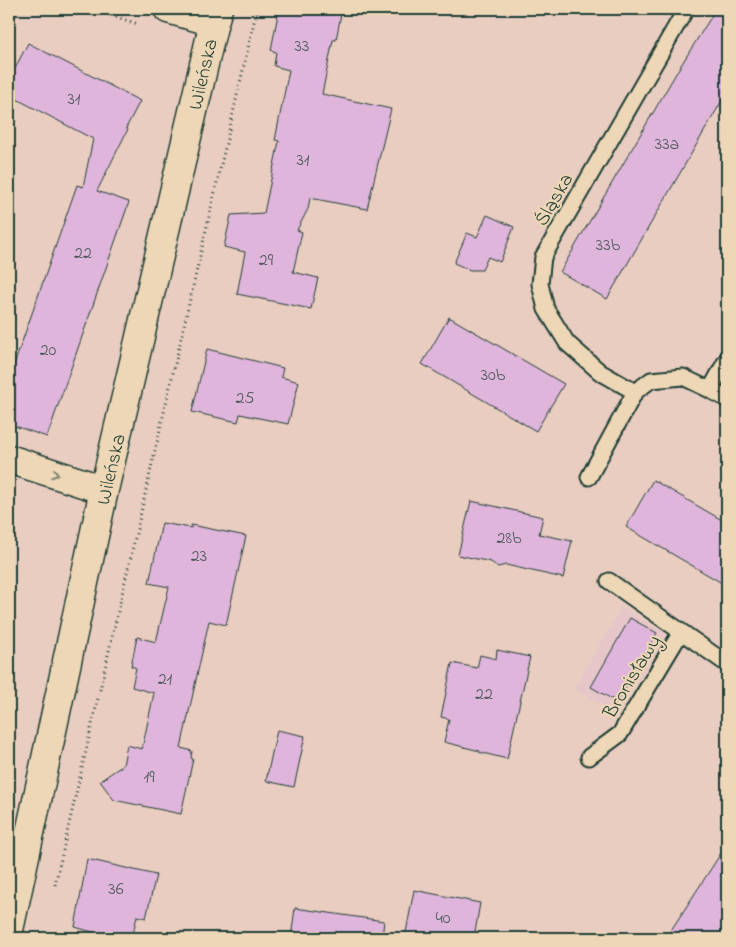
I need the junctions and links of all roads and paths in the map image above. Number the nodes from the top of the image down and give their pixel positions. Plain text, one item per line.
1 (168, 9) edge
2 (257, 9) edge
3 (686, 9) edge
4 (216, 15) edge
5 (727, 359) edge
6 (710, 390) junction
7 (635, 392) junction
8 (727, 399) edge
9 (9, 459) edge
10 (589, 477) dead end
11 (104, 490) junction
12 (609, 582) dead end
13 (681, 632) junction
14 (727, 664) edge
15 (589, 757) dead end
16 (54, 890) dead end
17 (9, 930) edge

1 - 4 street
2 - 16 path
3 - 7 lane, Śląska
4 - 11 street, Wileńska
5 - 6 lane
6 - 7 lane
6 - 8 lane
7 - 10 lane
9 -> 11 street
11 - 17 street, Wileńska
12 - 13 lane, Bronisławy
13 - 14 lane, Bronisławy
13 - 15 lane, Bronisławy

